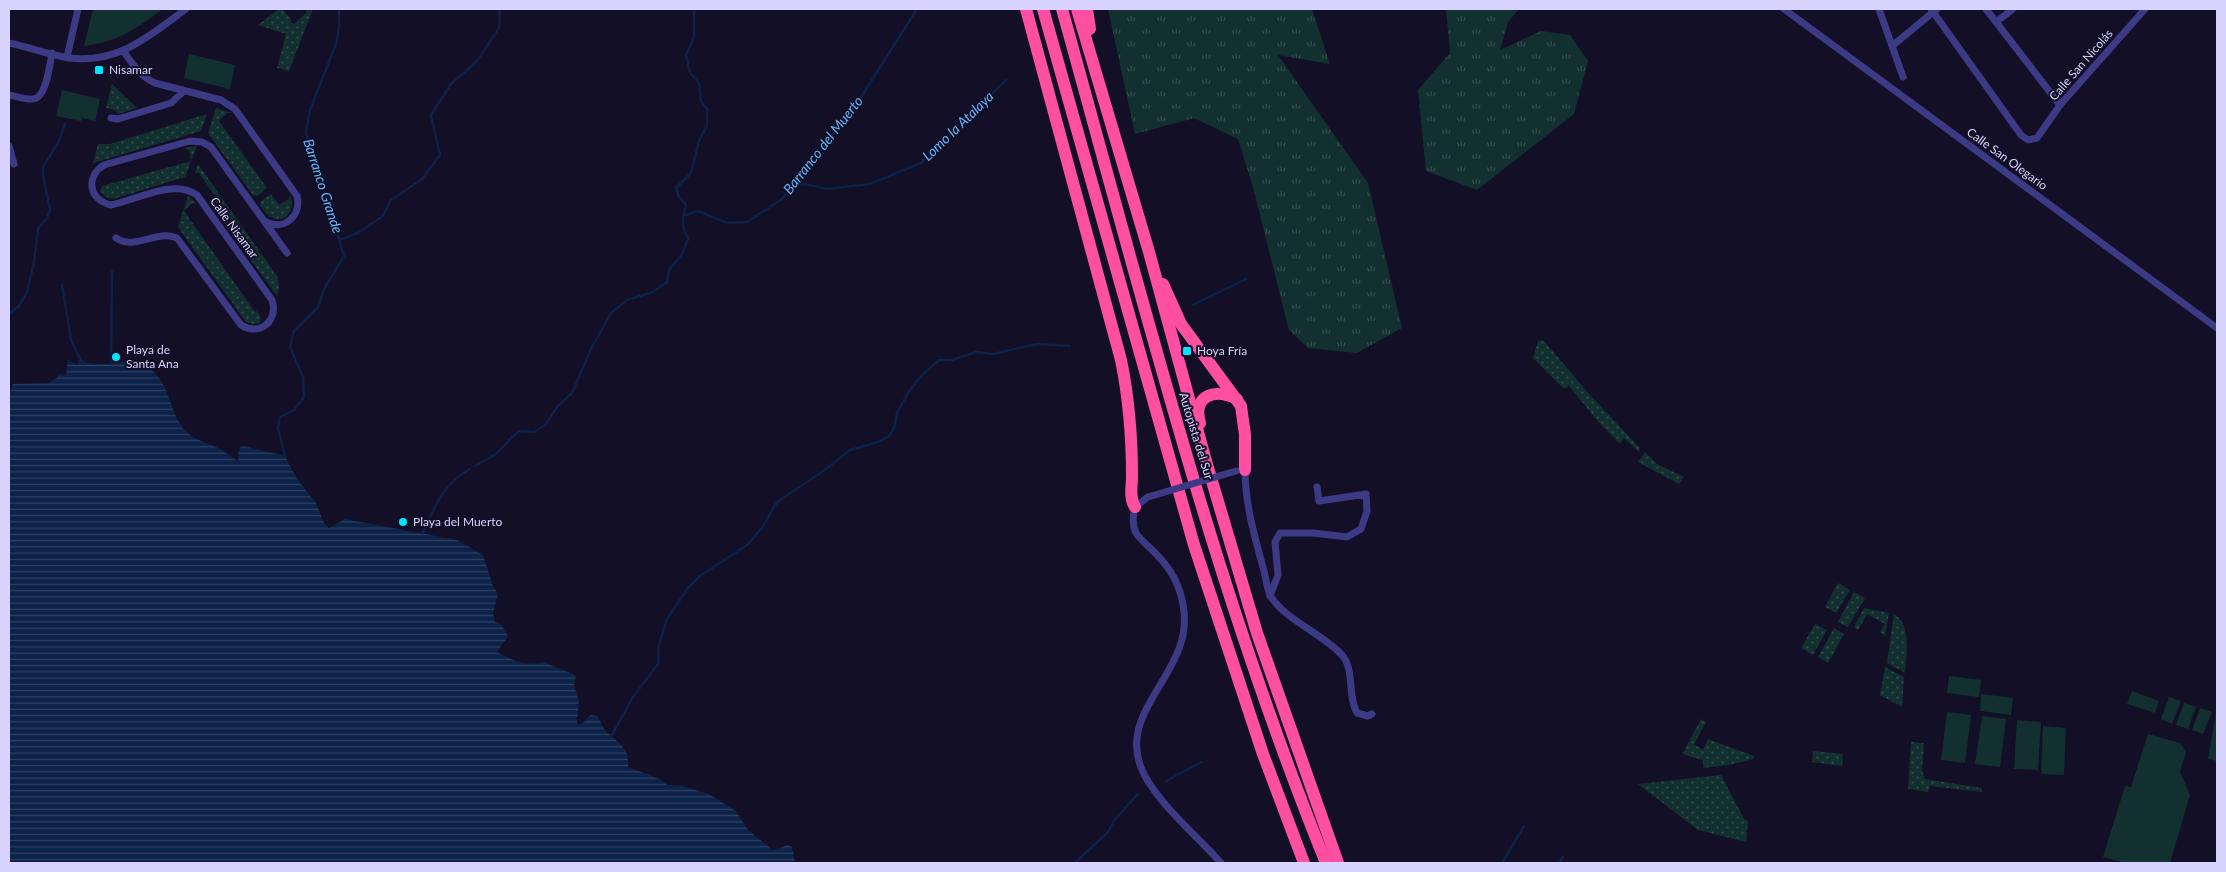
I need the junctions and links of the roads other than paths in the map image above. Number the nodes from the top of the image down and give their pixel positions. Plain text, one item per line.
1 (78, 9) edge
2 (186, 9) edge
3 (1026, 9) edge
4 (1043, 9) edge
5 (1062, 9) edge
6 (1077, 9) edge
7 (1086, 9) edge
8 (1784, 9) edge
9 (1879, 9) edge
10 (1986, 9) edge
11 (2013, 9) edge
12 (2145, 9) edge
13 (1934, 10) edge
14 (1996, 22) junction
15 (9, 43) edge
16 (1892, 46) junction
17 (124, 52) junction
18 (52, 53) junction
19 (67, 58) junction
20 (1903, 78) dead end
21 (1097, 79) junction
22 (1047, 82) junction
23 (184, 91) junction
24 (9, 94) edge
25 (2060, 105) junction
26 (111, 118) dead end
27 (9, 146) edge
28 (14, 164) dead end
29 (1095, 196) junction
30 (266, 222) junction
31 (116, 238) dead end
32 (1149, 252) junction
33 (287, 253) dead end
34 (2217, 328) edge
35 (1237, 399) junction
36 (1206, 461) junction
37 (1241, 470) junction
38 (1317, 487) dead end
39 (1135, 507) junction
40 (1270, 596) junction
41 (1372, 714) dead end
42 (1221, 863) edge
43 (1304, 863) edge
44 (1326, 863) edge
45 (1338, 863) edge

1 - 19 street
2 - 17 street
3 - 22 highway
4 - 29 highway
5 - 44 highway, Autopista del Sur
6 - 21 highway
7 - 21 highway
8 - 34 street, Calle San Olegario
9 - 16 street
10 - 14 street
11 - 14 street
12 - 25 street, Calle San Nicolás
13 - 16 street
13 - 25 street, Calle San Nicolás
14 - 25 street
15 - 18 street
16 - 20 street
17 - 19 street
17 - 23 street
18 - 19 street
18 - 24 street
21 - 32 highway
22 - 29 highway
22 - 39 highway
23 - 26 street
23 - 30 street
27 - 28 street
29 - 43 highway
30 - 31 street, Calle Nisamar
30 - 33 street, Calle Nisamar
32 - 35 highway
32 - 36 highway
35 - 36 highway
35 - 37 highway
36 - 45 highway
37 - 39 street, bridge
37 - 40 street
38 - 40 street
39 - 42 street
40 - 41 street

